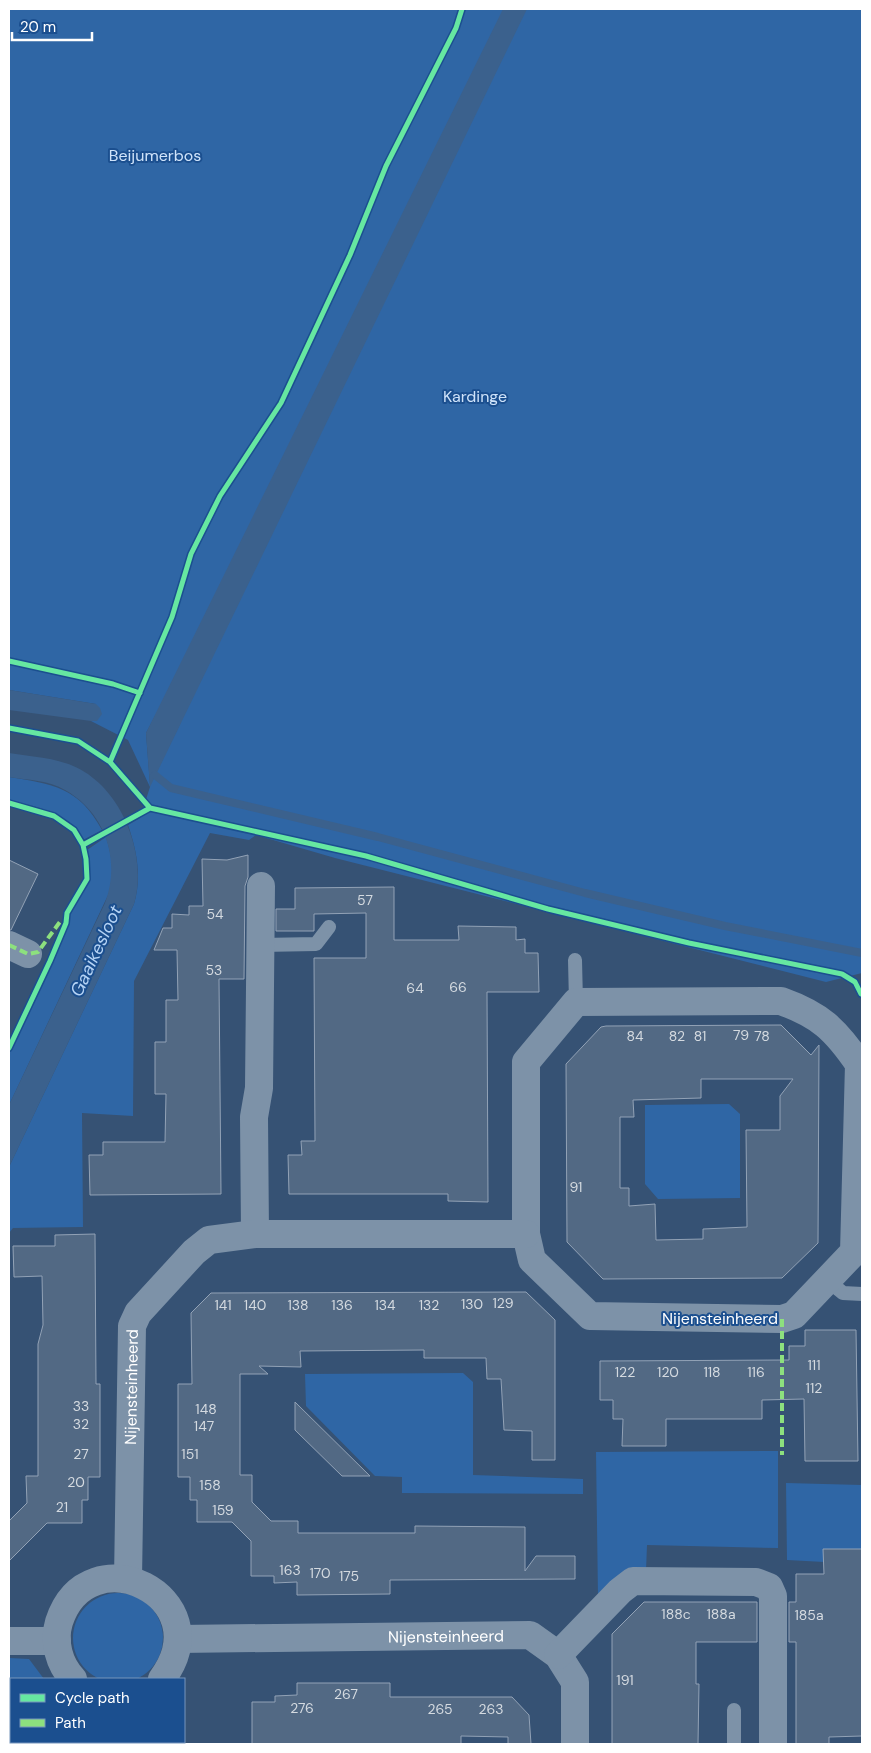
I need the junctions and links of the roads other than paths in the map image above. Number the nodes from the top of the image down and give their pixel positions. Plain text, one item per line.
1 (261, 886) dead end
2 (329, 927) dead end
3 (261, 945) junction
4 (575, 960) dead end
5 (576, 1002) junction
6 (255, 1234) junction
7 (526, 1234) junction
8 (827, 1280) junction
9 (862, 1294) edge
10 (128, 1579) junction
11 (178, 1639) junction
12 (9, 1641) edge
13 (57, 1641) junction
14 (558, 1655) junction
15 (72, 1678) edge
16 (163, 1678) edge
17 (734, 1710) dead end
18 (575, 1744) edge
19 (734, 1744) edge
20 (773, 1744) edge

1 - 3 street
2 - 3 lane
3 - 6 street
4 - 5 lane
5 - 7 street, Nijensteinheerd
5 - 8 street, Nijensteinheerd
6 - 7 street, Nijensteinheerd
6 - 10 street, Nijensteinheerd
7 - 8 street, Nijensteinheerd
8 - 9 lane
10 - 11 street
10 - 13 street
11 - 14 street, Nijensteinheerd
11 - 16 street
12 - 13 street
13 - 15 street
14 - 18 street, Nijensteinheerd
14 - 20 street
17 - 19 lane

